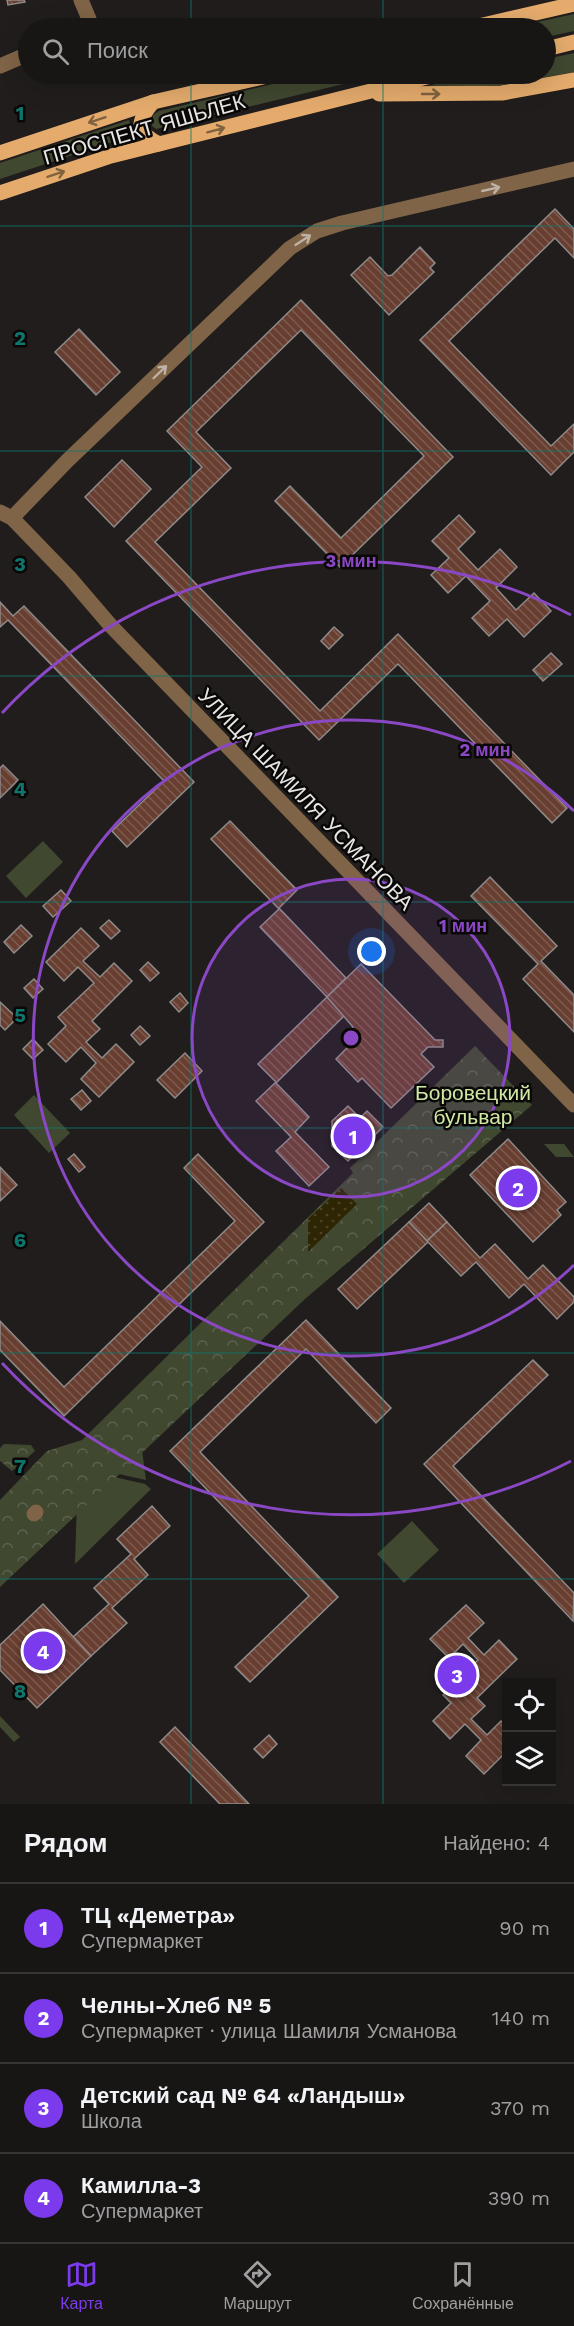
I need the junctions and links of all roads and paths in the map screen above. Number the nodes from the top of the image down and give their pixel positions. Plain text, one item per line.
1 (83, 3) edge
2 (574, 4) edge
3 (88, 18) edge
4 (514, 18) edge
5 (574, 42) edge
6 (556, 46) edge
7 (18, 58) edge
8 (0, 66) edge
9 (574, 80) edge
10 (556, 83) edge
11 (232, 84) edge
12 (395, 84) edge
13 (552, 84) edge
14 (351, 94) junction
15 (153, 102) junction
16 (159, 144) junction
17 (0, 153) edge
18 (574, 169) edge
19 (0, 193) edge
20 (6, 515) edge
21 (574, 1105) edge

1 - 3 street
2 - 4 main road
5 - 6 main road
7 - 8 street
10 -> 9 main road
11 - 15 main road, ПРОСПЕКТ ЯШЬЛЕК
12 - 14 main road, ПРОСПЕКТ ЯШЬЛЕК
14 -> 13 main road
16 -> 14 main road, ПРОСПЕКТ ЯШЬЛЕК
15 - 16 main road
15 -> 17 main road, ПРОСПЕКТ ЯШЬЛЕК
19 -> 16 main road, ПРОСПЕКТ ЯШЬЛЕК
20 -> 18 street
20 - 21 street, УЛИЦА ШАМИЛЯ УСМАНОВА

